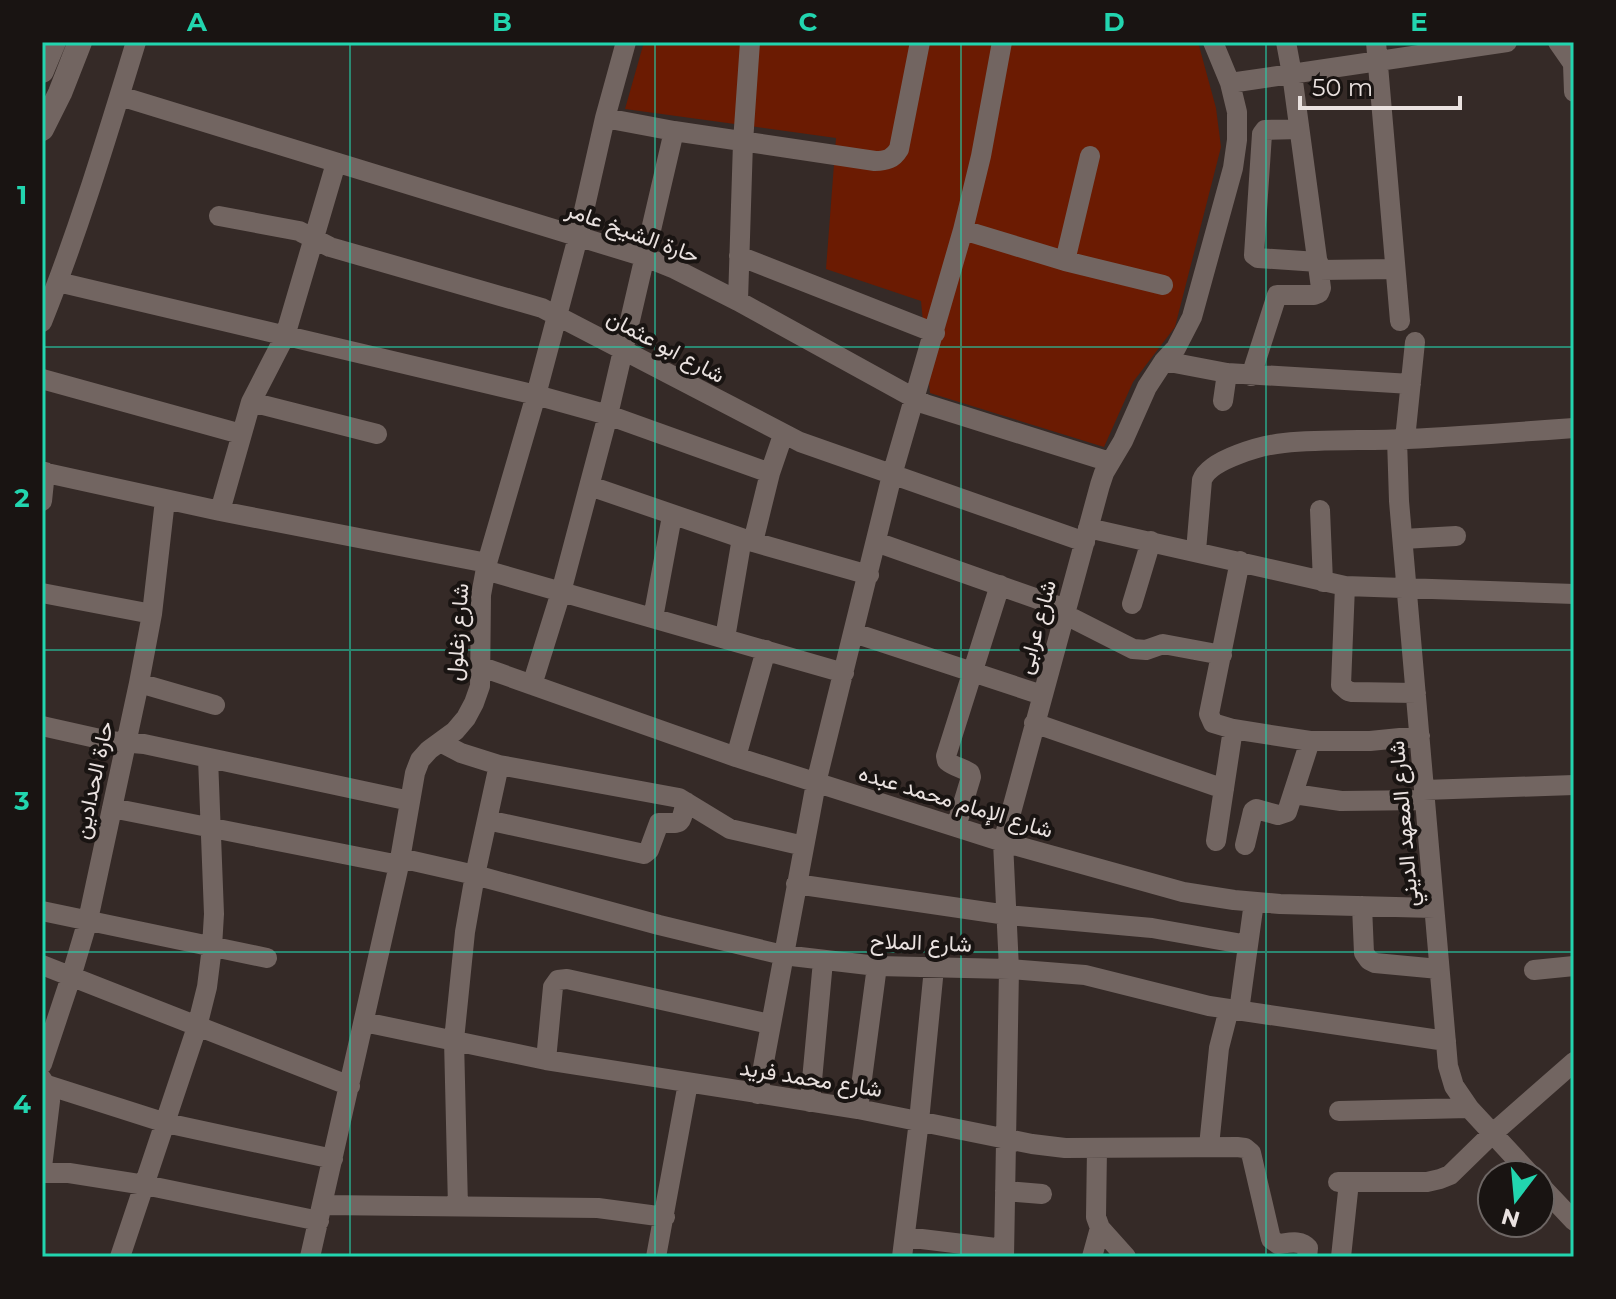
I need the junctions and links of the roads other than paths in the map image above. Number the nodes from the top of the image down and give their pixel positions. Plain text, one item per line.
1 (54, 42) edge
2 (80, 42) edge
3 (136, 42) edge
4 (626, 42) edge
5 (750, 42) edge
6 (920, 42) edge
7 (1002, 42) edge
8 (1213, 42) edge
9 (1286, 42) edge
10 (1507, 42) edge
11 (1377, 51) edge
12 (1567, 52) edge
13 (42, 71) edge
14 (1292, 74) junction
15 (1230, 83) junction
16 (1574, 86) edge
17 (1574, 92) edge
18 (120, 96) junction
19 (605, 118) junction
20 (42, 129) edge
21 (1299, 129) junction
22 (674, 131) junction
23 (743, 142) junction
24 (1090, 156) dead end
25 (336, 163) junction
26 (219, 216) dead end
27 (963, 230) junction
28 (578, 237) junction
29 (314, 239) junction
30 (739, 256) junction
31 (645, 257) junction
32 (1065, 261) junction
33 (1318, 266) junction
34 (1395, 269) junction
35 (58, 282) junction
36 (1163, 285) dead end
37 (738, 301) junction
38 (557, 316) junction
39 (1400, 321) dead end
40 (42, 322) edge
41 (935, 333) junction
42 (285, 336) junction
43 (1415, 342) dead end
44 (623, 350) junction
45 (1164, 361) junction
46 (1227, 373) junction
47 (1251, 376) junction
48 (42, 379) edge
49 (1411, 384) junction
50 (536, 395) junction
51 (915, 399) junction
52 (1223, 401) dead end
53 (251, 402) junction
54 (608, 415) junction
55 (1574, 428) edge
56 (241, 434) junction
57 (377, 434) dead end
58 (783, 435) junction
59 (1401, 439) junction
60 (1110, 462) junction
61 (44, 472) edge
62 (770, 473) junction
63 (892, 475) junction
64 (590, 486) junction
65 (165, 500) junction
66 (42, 501) edge
67 (1320, 510) dead end
68 (220, 511) junction
69 (672, 516) junction
70 (1086, 535) junction
71 (1456, 536) dead end
72 (1403, 539) junction
73 (747, 540) junction
74 (1151, 541) junction
75 (876, 542) junction
76 (1196, 551) junction
77 (1240, 561) junction
78 (486, 566) junction
79 (869, 575) junction
80 (1323, 582) junction
81 (1000, 585) junction
82 (1345, 586) junction
83 (1407, 587) junction
84 (561, 592) junction
85 (42, 593) edge
86 (1574, 594) edge
87 (1132, 604) dead end
88 (1065, 612) junction
89 (152, 614) junction
90 (653, 618) junction
91 (854, 633) junction
92 (725, 638) junction
93 (766, 650) junction
94 (1222, 655) junction
95 (479, 666) junction
96 (973, 672) junction
97 (844, 673) junction
98 (139, 683) junction
99 (532, 685) junction
100 (1416, 693) junction
101 (1042, 695) junction
102 (215, 705) dead end
103 (1034, 723) junction
104 (42, 726) edge
105 (1233, 729) junction
106 (1420, 736) junction
107 (1310, 741) junction
108 (126, 742) junction
109 (440, 742) junction
110 (736, 757) junction
111 (208, 758) junction
112 (499, 765) junction
113 (816, 783) junction
114 (1574, 785) edge
115 (1224, 789) junction
116 (1294, 794) junction
117 (1425, 795) junction
118 (410, 801) junction
119 (686, 802) junction
120 (112, 808) junction
121 (487, 820) junction
122 (210, 827) junction
123 (956, 827) junction
124 (1216, 841) dead end
125 (1003, 842) junction
126 (1245, 845) dead end
127 (804, 846) junction
128 (400, 861) junction
129 (475, 875) junction
130 (796, 884) junction
131 (1254, 902) junction
132 (1362, 906) junction
133 (1434, 908) junction
134 (42, 911) edge
135 (1007, 915) junction
136 (88, 920) junction
137 (1248, 945) junction
138 (212, 947) junction
139 (783, 955) junction
140 (267, 958) dead end
141 (823, 961) junction
142 (42, 965) edge
143 (877, 966) junction
144 (1574, 966) edge
145 (934, 968) junction
146 (1009, 969) junction
147 (1439, 969) junction
148 (1534, 970) dead end
149 (71, 977) junction
150 (1234, 1010) junction
151 (364, 1022) junction
152 (770, 1024) junction
153 (197, 1027) junction
154 (454, 1040) junction
155 (1446, 1041) junction
156 (546, 1060) junction
157 (1574, 1062) edge
158 (43, 1076) edge
159 (688, 1083) junction
160 (350, 1086) junction
161 (758, 1094) junction
162 (810, 1102) junction
163 (1469, 1108) junction
164 (858, 1109) junction
165 (1339, 1111) dead end
166 (919, 1121) junction
167 (166, 1123) junction
168 (1492, 1134) junction
169 (1006, 1139) junction
170 (1209, 1146) junction
171 (1097, 1148) junction
172 (333, 1159) junction
173 (1516, 1159) edge
174 (42, 1170) edge
175 (145, 1185) junction
176 (1005, 1191) junction
177 (1042, 1194) dead end
178 (1556, 1202) edge
179 (458, 1207) junction
180 (320, 1213) junction
181 (665, 1217) junction
182 (1574, 1221) edge
183 (1100, 1228) junction
184 (904, 1247) edge
185 (1004, 1253) edge
186 (120, 1257) edge
187 (310, 1257) edge
188 (656, 1257) edge
189 (1092, 1257) edge
190 (1126, 1257) edge
191 (1307, 1257) edge
192 (1341, 1257) edge

1 - 13 main road
2 - 20 main road
3 - 18 street
4 - 19 street, شارع زغلول
5 - 23 street
6 - 23 street
7 - 27 street
8 - 15 street, شارع عرابى
9 - 14 street
10 - 11 street
11 - 14 street
11 - 34 street
12 - 16 street
14 - 15 street
14 - 21 street
15 - 45 street, شارع عرابى
16 - 17 street
18 - 25 street, حارة الشيخ عامر
18 - 35 street
19 - 22 street
19 - 28 street, شارع زغلول
21 - 33 street
21 - 33 street
22 - 23 street
22 - 31 street
23 - 30 street
24 - 32 street
25 - 28 street, حارة الشيخ عامر
25 - 29 street
26 - 29 street, شارع ابو عثمان
27 - 32 street
27 - 41 street
28 - 31 street, حارة الشيخ عامر
28 - 38 street, شارع زغلول
29 - 38 street, شارع ابو عثمان
29 - 42 street
30 - 37 street
30 - 41 street
31 - 37 street, حارة الشيخ عامر
31 - 44 street
32 - 36 street
33 - 34 street
33 - 47 street
34 - 39 street
35 - 40 street
35 - 42 street
37 - 51 street, حارة الشيخ عامر
38 - 44 street, شارع ابو عثمان
38 - 50 street, شارع زغلول
41 - 51 street
42 - 50 street
42 - 53 street
43 - 49 street, شارع المعهد الديني
44 - 54 street
44 - 58 street, شارع ابو عثمان
45 - 46 street
45 - 60 street, شارع عرابى
46 - 47 street
46 - 52 street
47 - 49 street
48 - 56 street
49 - 59 street, شارع المعهد الديني
50 - 54 street
50 - 78 street, شارع زغلول
51 - 60 street, حارة الشيخ عامر
51 - 63 street
53 - 56 street
53 - 57 street
54 - 62 street
54 - 64 street
55 - 59 street
56 - 68 street
58 - 62 street
58 - 63 street, شارع ابو عثمان
59 - 72 street, شارع المعهد الديني
59 - 76 street
60 - 70 street, شارع عرابى
61 - 65 street
61 - 66 street
62 - 73 street
63 - 70 street, شارع ابو عثمان
63 - 75 street
64 - 69 street
64 - 84 street
65 - 68 street
65 - 89 street, حارة الحدادين
67 - 80 street
68 - 78 street
69 - 73 street
69 - 90 street
70 - 74 street, شارع ابو عثمان
70 - 88 street, شارع عرابى
71 - 72 street
72 - 83 street, شارع المعهد الديني
73 - 79 street
73 - 92 street
74 - 76 street, شارع ابو عثمان
74 - 87 street
75 - 79 street
75 - 81 street
76 - 77 street, شارع ابو عثمان
77 - 80 street, شارع ابو عثمان
77 - 94 street
78 - 84 street
78 - 95 street, شارع زغلول
79 - 91 street
80 - 82 street, شارع ابو عثمان
81 - 88 street
81 - 96 street
82 - 83 street, شارع ابو عثمان
82 - 100 street
83 - 86 street, شارع ابو عثمان
83 - 100 street, شارع المعهد الديني
84 - 90 street
84 - 99 street
85 - 89 street
88 - 94 street
88 - 101 street, شارع عرابى
89 - 98 street, حارة الحدادين
90 - 92 street
91 - 96 street
91 - 97 street
92 - 93 street
93 - 97 street
93 - 110 street
94 - 105 street
95 - 99 street, شارع الإمام محمد عبده
95 - 109 street, شارع زغلول
96 - 101 street
96 - 123 street
97 - 113 street
98 - 102 street
98 - 108 street, حارة الحدادين
99 - 110 street, شارع الإمام محمد عبده
100 - 106 street, شارع المعهد الديني
101 - 103 street, شارع عرابى
103 - 115 street
103 - 125 street, شارع عرابى
104 - 108 street
105 - 107 street
105 - 115 street
106 - 107 street
106 - 117 street, شارع المعهد الديني
107 - 116 street
108 - 111 street
108 - 120 street, حارة الحدادين
109 - 112 street
109 - 118 street, شارع زغلول
110 - 113 street, شارع الإمام محمد عبده
111 - 118 street
111 - 122 street
112 - 119 street
112 - 121 street
113 - 123 street, شارع الإمام محمد عبده
113 - 127 street
114 - 117 street
115 - 124 street
116 - 117 street
116 - 126 street
117 - 133 street, شارع المعهد الديني
118 - 128 street, شارع زغلول
119 - 121 street
119 - 127 street
120 - 122 street, شارع الملاح
120 - 136 street, حارة الحدادين
121 - 129 street
122 - 128 street, شارع الملاح
122 - 138 street
123 - 125 street, شارع الإمام محمد عبده
125 - 131 street, شارع الإمام محمد عبده
125 - 135 street, شارع عرابى
127 - 130 street
128 - 129 street, شارع الملاح
128 - 151 street, شارع زغلول
129 - 139 street, شارع الملاح
129 - 154 street
130 - 135 street
130 - 139 street
131 - 132 street, شارع الإمام محمد عبده
131 - 137 street
132 - 133 street, شارع الإمام محمد عبده
132 - 147 street
133 - 147 street, شارع المعهد الديني
134 - 136 street
135 - 137 street
135 - 146 street, شارع عرابى
136 - 138 street
136 - 149 street, حارة الحدادين
137 - 150 street
138 - 140 street
138 - 153 street
139 - 141 street, شارع الملاح
139 - 152 street
141 - 143 street, شارع الملاح
141 - 162 street
142 - 149 street
143 - 145 street, شارع الملاح
143 - 164 street
144 - 148 street
145 - 146 street, شارع الملاح
145 - 166 street
146 - 150 street, شارع الملاح
146 - 169 street, شارع عرابى
147 - 155 street, شارع المعهد الديني
149 - 153 street
149 - 158 street, حارة الحدادين
150 - 155 street, شارع الملاح
150 - 170 street
151 - 154 street, شارع محمد فريد
151 - 160 street, شارع زغلول
152 - 156 street
152 - 161 street
153 - 160 street
153 - 167 street
154 - 156 street, شارع محمد فريد
154 - 179 street
155 - 163 street, شارع المعهد الديني
156 - 159 street, شارع محمد فريد
157 - 168 street
158 - 167 street
158 - 174 street, حارة الحدادين
159 - 161 street, شارع محمد فريد
159 - 181 street
160 - 172 street, شارع زغلول
161 - 162 street, شارع محمد فريد
162 - 164 street, شارع محمد فريد
163 - 165 street
163 - 168 street, شارع المعهد الديني
164 - 166 street, شارع محمد فريد
166 - 169 street, شارع محمد فريد
166 - 184 street
167 - 172 street
167 - 175 street
168 - 173 street, شارع المعهد الديني
168 - 192 street
169 - 171 street, شارع محمد فريد
169 - 176 street, شارع عرابى
170 - 171 street, شارع محمد فريد
170 - 191 street, شارع محمد فريد
171 - 183 street
172 - 180 street, شارع زغلول
174 - 175 street
175 - 180 street
175 - 186 street
176 - 177 street
176 - 185 street, شارع عرابى
178 - 182 street
179 - 180 street
179 - 181 street
180 - 187 street, شارع زغلول
181 - 188 street
183 - 189 street
183 - 190 street
184 - 185 street

